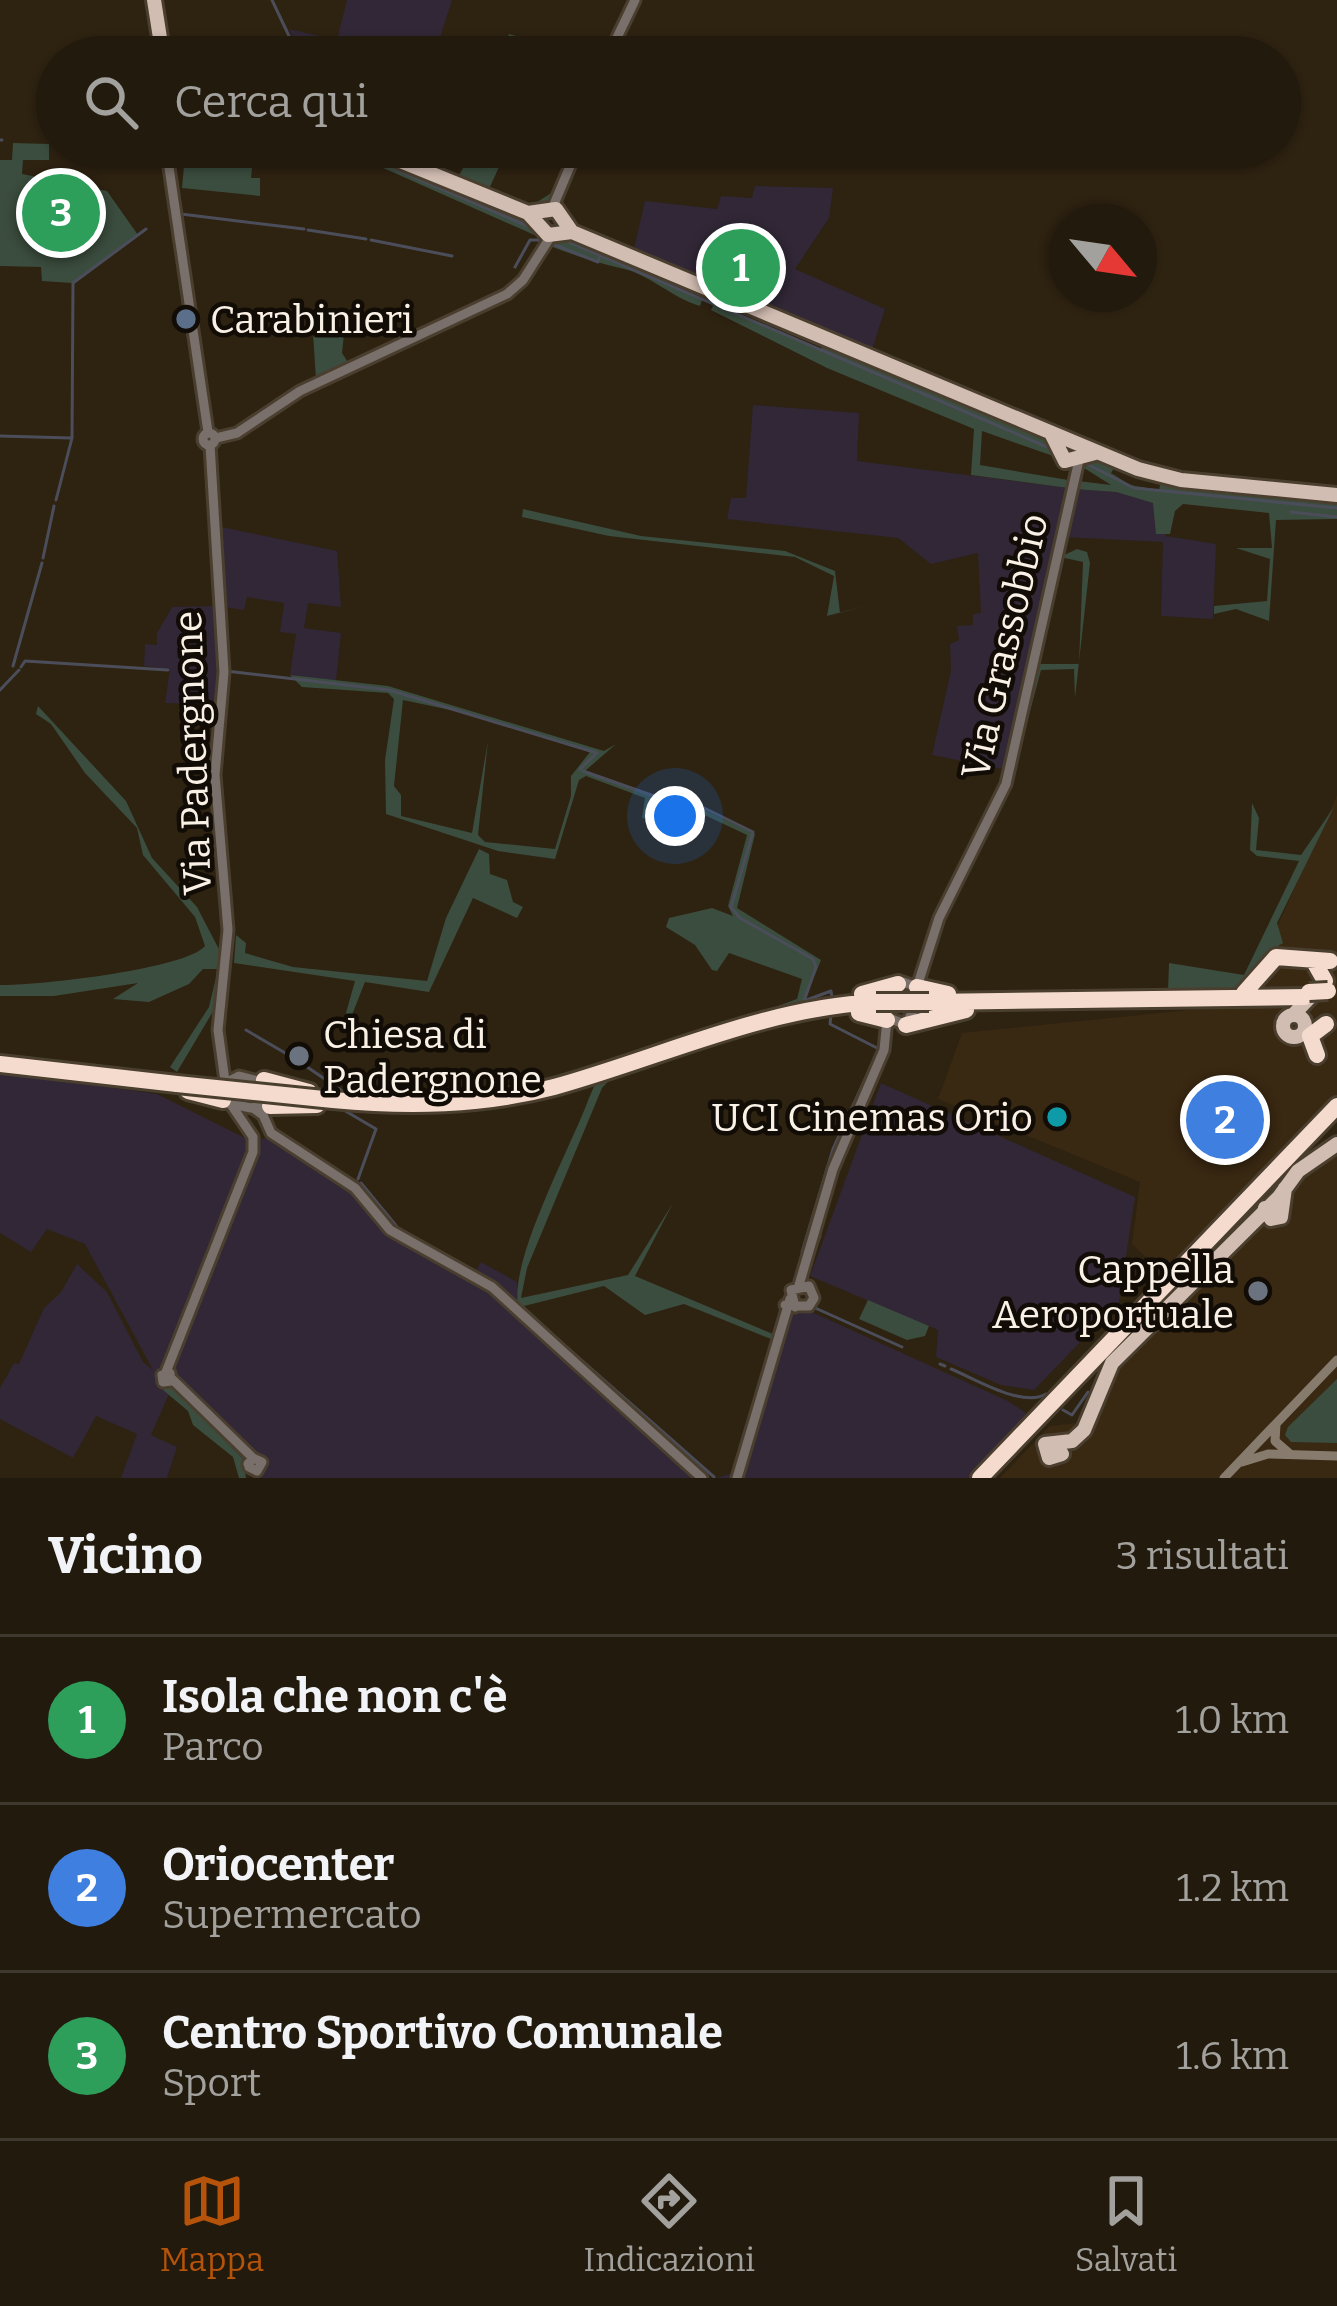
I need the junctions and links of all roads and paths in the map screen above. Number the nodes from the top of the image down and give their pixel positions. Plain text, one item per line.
1 (154, 0) edge
2 (635, 0) edge
3 (160, 36) edge
4 (621, 36) edge
5 (168, 168) edge
6 (418, 168) edge
7 (570, 168) edge
8 (551, 222) junction
9 (211, 438) junction
10 (1069, 452) junction
11 (1337, 495) edge
12 (1262, 971) junction
13 (1328, 978) edge
14 (912, 989) junction
15 (1276, 992) junction
16 (1244, 993) junction
17 (1115, 999) junction
18 (1008, 1002) junction
19 (780, 1016) junction
20 (887, 1019) junction
21 (1312, 1022) edge
22 (906, 1025) junction
23 (884, 1050) junction
24 (1317, 1055) dead end
25 (0, 1064) edge
26 (141, 1080) junction
27 (264, 1080) junction
28 (229, 1089) junction
29 (380, 1105) junction
30 (1337, 1106) edge
31 (262, 1109) junction
32 (242, 1118) junction
33 (1337, 1118) edge
34 (1337, 1144) edge
35 (803, 1282) junction
36 (790, 1303) junction
37 (1043, 1418) junction
38 (1061, 1448) dead end
39 (251, 1469) edge
40 (736, 1475) edge
41 (702, 1478) edge
42 (980, 1478) edge
43 (991, 1478) edge

1 - 3 main road
2 - 4 street
5 - 9 street, Via Padergnone
6 - 8 main road
7 - 8 street
8 - 9 street
8 - 10 main road
9 - 28 street, Via Padergnone
10 - 11 main road
10 - 14 street, Via Grassobbio
12 - 13 highway
12 - 15 highway
12 - 16 highway
13 - 15 highway
13 - 17 highway
13 - 21 main road
14 - 18 highway
14 - 19 highway
14 - 19 highway, bridge
14 - 20 street
14 - 22 street
15 - 16 highway
16 - 17 highway
17 - 18 highway
18 - 22 highway
19 - 20 highway
19 - 29 highway
20 - 22 street
20 - 23 street
21 - 24 highway
22 - 23 street
23 - 35 street
25 - 26 highway
26 - 28 highway
26 - 29 highway, bridge
27 - 28 street
27 - 29 highway
27 - 31 street
28 - 31 street
28 - 32 street, Via Padergnone
29 - 31 highway
30 - 37 highway
31 - 32 street
31 - 41 street
32 - 39 street
33 - 37 highway
34 - 38 main road
35 - 36 street
35 - 36 street
36 - 40 street
37 - 42 highway
37 - 43 highway

